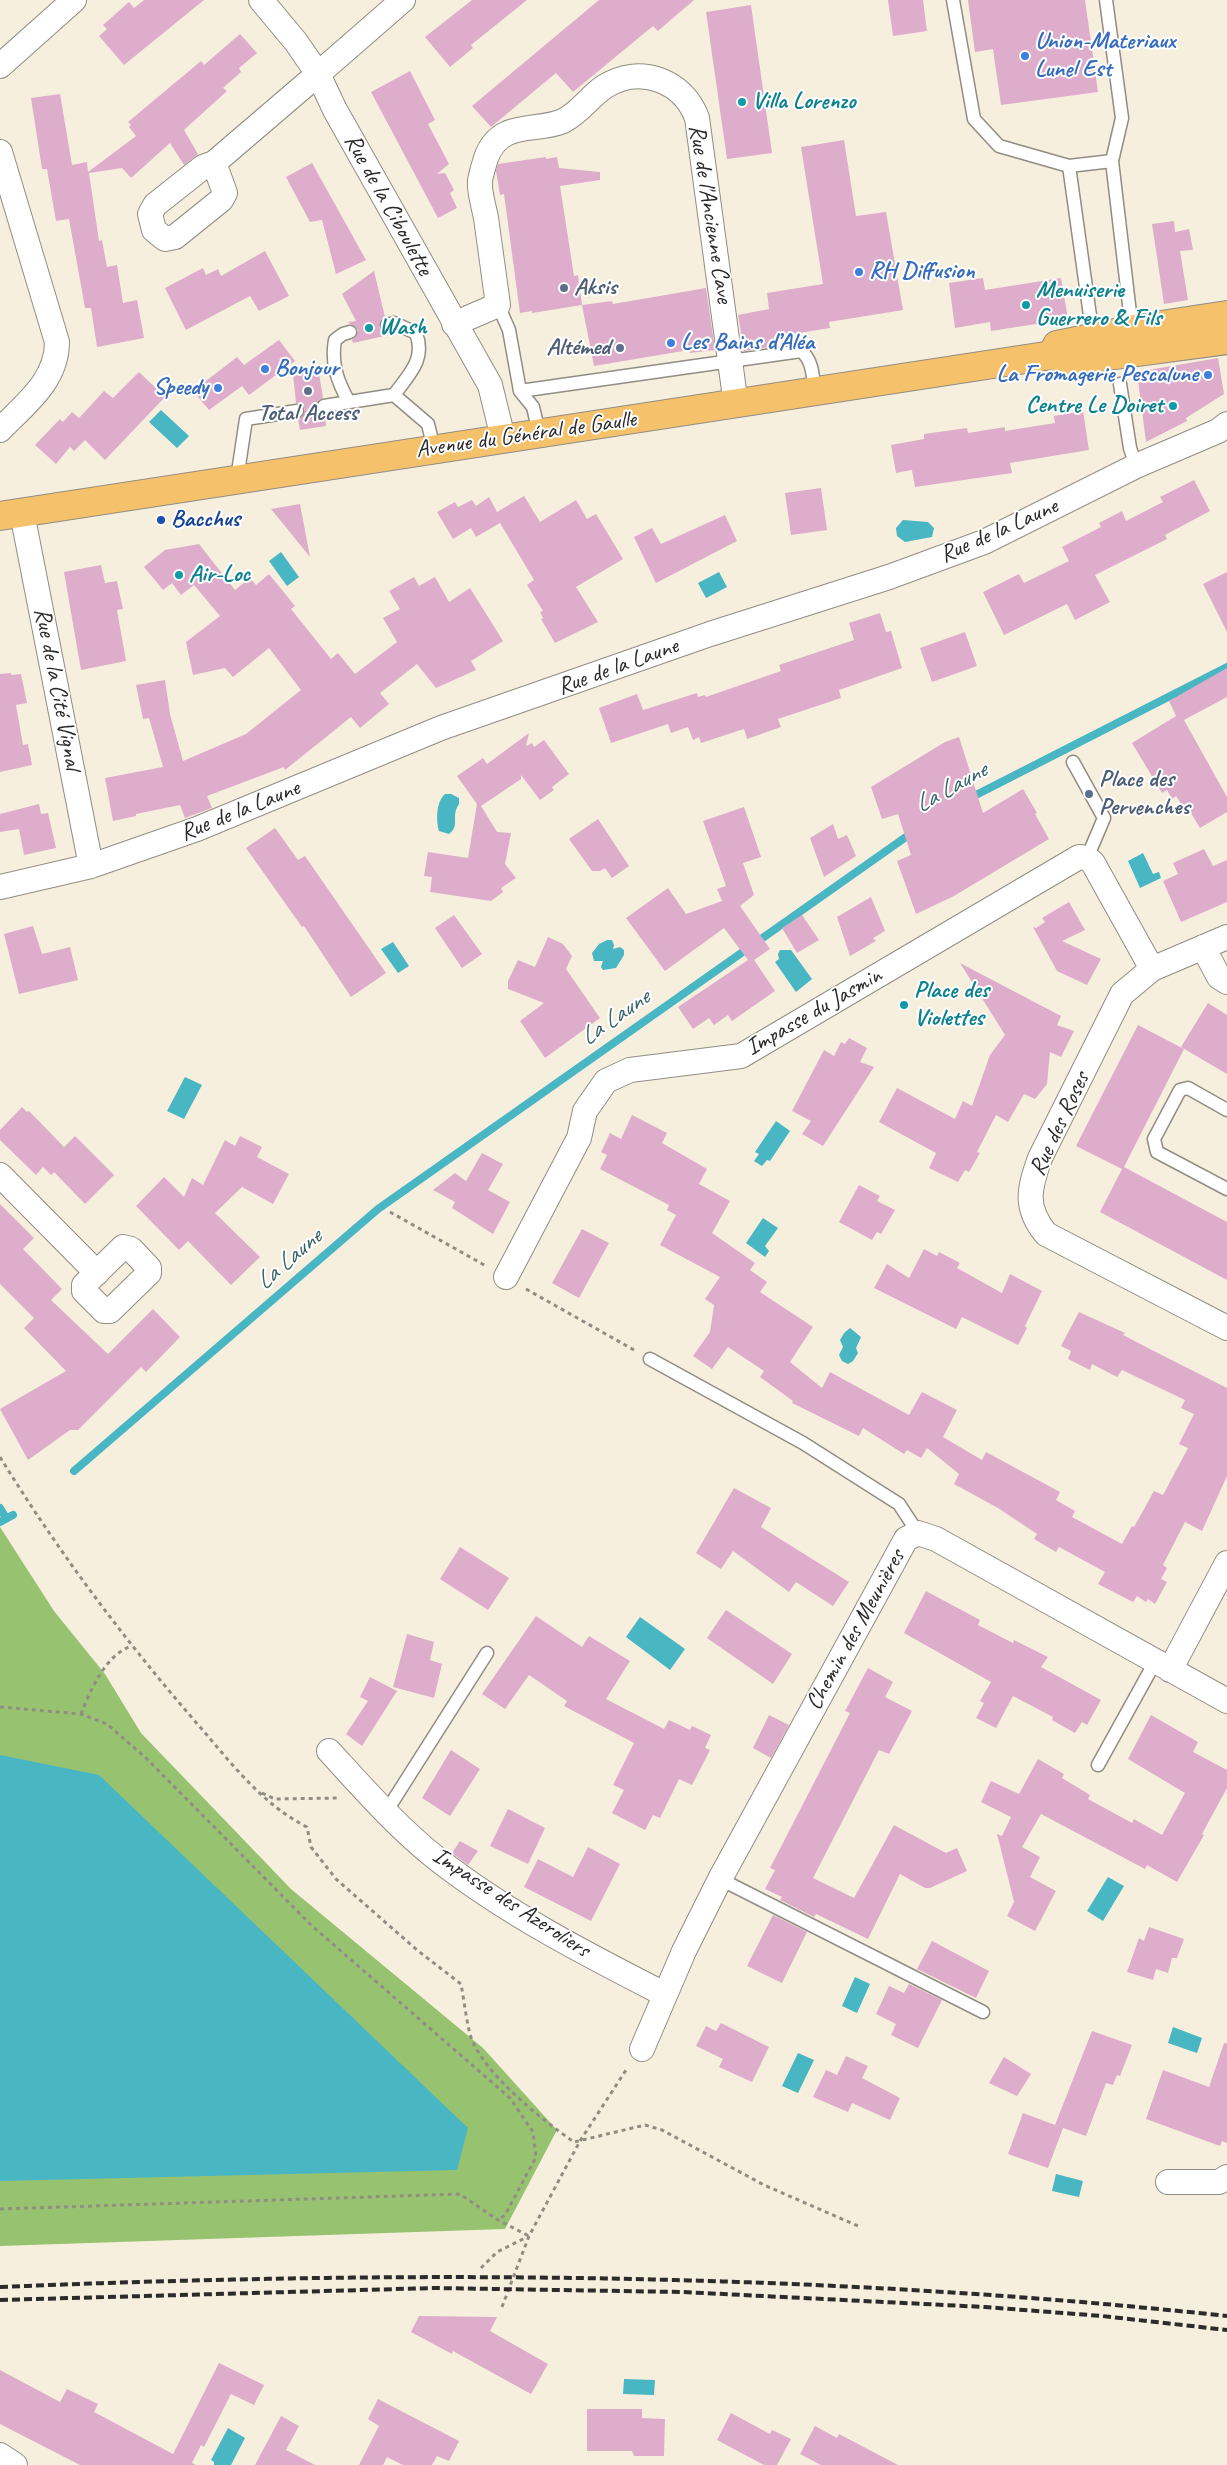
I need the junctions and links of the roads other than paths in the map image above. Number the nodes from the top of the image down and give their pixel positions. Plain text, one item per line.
1 (74, 0) edge
2 (261, 0) edge
3 (404, 0) edge
4 (953, 0) edge
5 (1106, 0) edge
6 (0, 66) edge
7 (318, 74) junction
8 (0, 152) edge
9 (1112, 161) junction
10 (214, 163) dead end
11 (1069, 166) junction
12 (498, 305) junction
13 (1227, 315) edge
14 (454, 324) junction
15 (387, 325) dead end
16 (1132, 330) junction
17 (350, 332) dead end
18 (1093, 338) junction
19 (1227, 340) edge
20 (1052, 355) junction
21 (1122, 355) junction
22 (732, 362) junction
23 (1120, 384) dead end
24 (520, 391) junction
25 (816, 392) junction
26 (394, 395) junction
27 (349, 402) junction
28 (736, 405) junction
29 (324, 406) dead end
30 (297, 410) dead end
31 (0, 430) edge
32 (539, 433) junction
33 (1224, 434) edge
34 (503, 438) junction
35 (434, 449) junction
36 (1136, 466) junction
37 (236, 479) junction
38 (6, 515) edge
39 (1073, 762) dead end
40 (1087, 858) junction
41 (90, 866) junction
42 (0, 887) edge
43 (1227, 936) edge
44 (1203, 947) junction
45 (1152, 969) junction
46 (1227, 982) edge
47 (1227, 1110) edge
48 (0, 1175) edge
49 (1227, 1190) edge
50 (97, 1272) dead end
51 (506, 1277) road end
52 (1227, 1328) edge
53 (650, 1359) road end
54 (918, 1533) junction
55 (1227, 1563) edge
56 (487, 1653) dead end
57 (1162, 1666) junction
58 (1227, 1701) edge
59 (329, 1751) dead end
60 (1098, 1765) dead end
61 (379, 1805) junction
62 (720, 1878) junction
63 (664, 1994) junction
64 (983, 2012) dead end
65 (642, 2049) road end
66 (1227, 2177) edge
67 (1168, 2182) dead end
68 (0, 2455) edge
69 (15, 2465) edge

1 - 6 street
2 - 7 street, Rue de la Ciboulette
3 - 7 street
4 - 11 lane
5 - 9 lane
7 - 10 street
7 - 14 street, Rue de la Ciboulette
8 - 31 street
9 - 11 lane
9 - 16 lane
11 - 18 lane
12 - 14 street
12 - 22 street, Rue de l'Ancienne Cave
12 - 24 lane
13 - 16 main road, Avenue du Général de Gaulle
14 - 34 street, Rue de la Ciboulette
15 - 26 lane
16 - 18 main road, Avenue du Général de Gaulle
16 - 21 main road
17 - 27 lane
18 - 20 main road, Avenue du Général de Gaulle
19 - 21 main road, Avenue du Général de Gaulle
20 - 21 main road, Avenue du Général de Gaulle
20 - 25 main road, Avenue du Général de Gaulle
22 - 24 lane
22 - 25 lane
22 - 28 street, Rue de l'Ancienne Cave
23 - 36 lane
24 - 32 lane
25 - 28 main road, Avenue du Général de Gaulle
26 - 27 lane
26 - 35 lane
27 - 29 lane
28 - 32 main road, Avenue du Général de Gaulle
30 - 37 lane
32 - 34 main road, Avenue du Général de Gaulle
33 - 36 street, Rue de la Laune
34 - 35 main road, Avenue du Général de Gaulle
35 - 37 main road, Avenue du Général de Gaulle
36 - 41 street, Rue de la Laune
37 - 38 main road, Avenue du Général de Gaulle
38 - 41 street, Rue de la Cité Vignal
39 - 40 lane
40 - 45 street
40 - 51 street, Impasse du Jasmin
41 - 42 street, Rue de la Laune
43 - 44 street, Rue des Roses
44 - 45 street, Rue des Roses
44 - 46 street
45 - 52 street, Rue des Roses
47 - 49 lane
48 - 50 street
53 - 54 lane
54 - 57 street, Chemin des Meunières
54 - 62 street, Chemin des Meunières
55 - 57 street
56 - 61 lane
57 - 58 street, Chemin des Meunières
57 - 60 lane
59 - 61 street, Impasse des Azeroliers
61 - 63 street, Impasse des Azeroliers
62 - 63 street, Chemin des Meunières
62 - 64 lane
63 - 65 street, Chemin des Meunières
66 - 67 street
68 - 69 street

